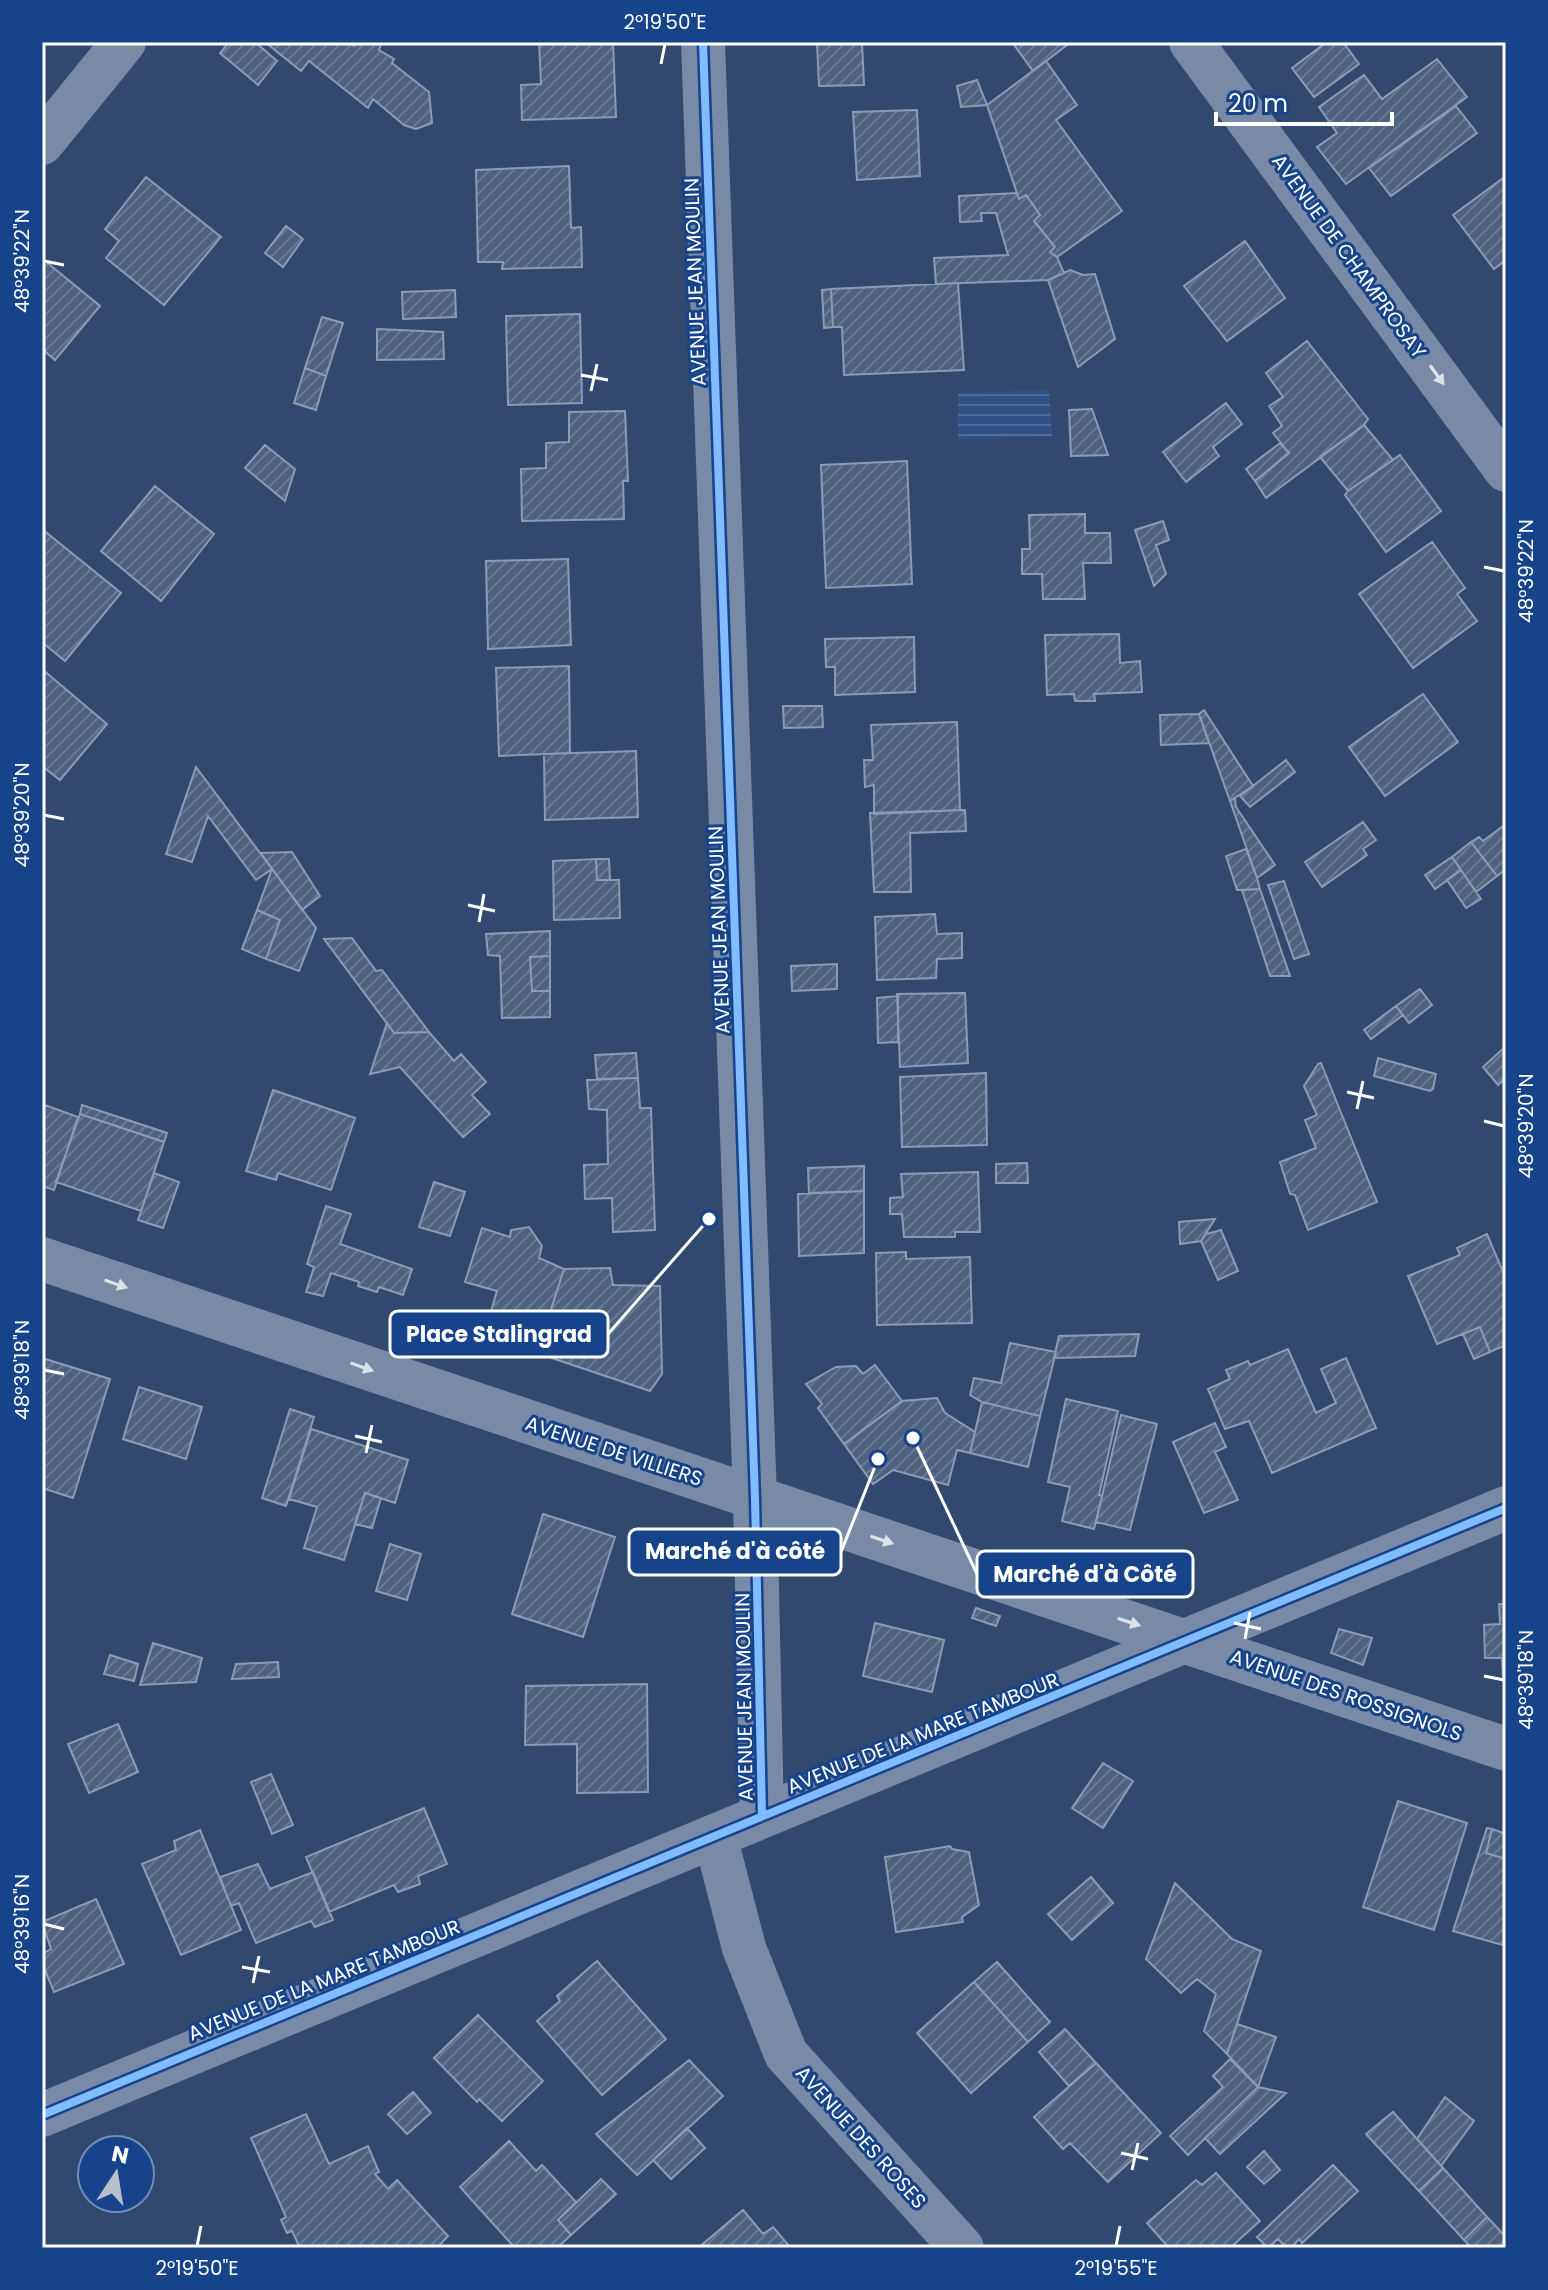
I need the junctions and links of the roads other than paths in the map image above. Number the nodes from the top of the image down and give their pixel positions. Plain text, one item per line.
1 (124, 42) edge
2 (703, 42) edge
3 (1191, 42) edge
4 (42, 143) edge
5 (1506, 470) edge
6 (42, 1259) edge
7 (755, 1498) junction
8 (1506, 1508) edge
9 (1187, 1642) junction
10 (1506, 1749) edge
11 (762, 1816) junction
12 (715, 1836) junction
13 (42, 2115) edge
14 (962, 2248) edge

1 - 4 street
2 - 7 street, AVENUE JEAN MOULIN
3 -> 5 street, AVENUE DE CHAMPROSAY
6 -> 7 street, AVENUE DE VILLIERS
7 -> 9 street, AVENUE DE VILLIERS
7 - 11 street, AVENUE JEAN MOULIN
8 - 9 street, AVENUE DE LA MARE TAMBOUR
9 - 10 street, AVENUE DES ROSSIGNOLS
9 - 11 street, AVENUE DE LA MARE TAMBOUR
11 - 12 street, AVENUE DE LA MARE TAMBOUR
12 - 13 street, AVENUE DE LA MARE TAMBOUR
12 - 14 street, AVENUE DES ROSES

